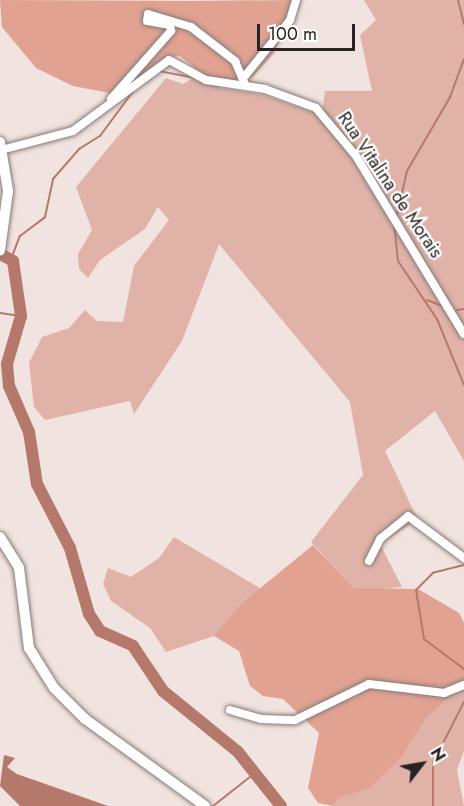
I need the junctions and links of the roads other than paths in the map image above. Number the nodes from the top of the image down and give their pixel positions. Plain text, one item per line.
1 (296, 0) edge
2 (245, 81) junction
3 (106, 105) junction
4 (3, 146) edge
5 (0, 248) edge
6 (464, 334) edge
7 (0, 537) edge
8 (464, 558) edge
9 (369, 561) dead end
10 (464, 685) edge
11 (230, 710) dead end
12 (205, 806) edge

1 - 2 street
2 - 3 street, Rua Vitalina de Morais
2 - 3 street
2 - 6 street, Rua Vitalina de Morais
3 - 4 street, Rua Vitalina de Morais
4 - 5 street
7 - 12 street
8 - 9 street
10 - 11 street

